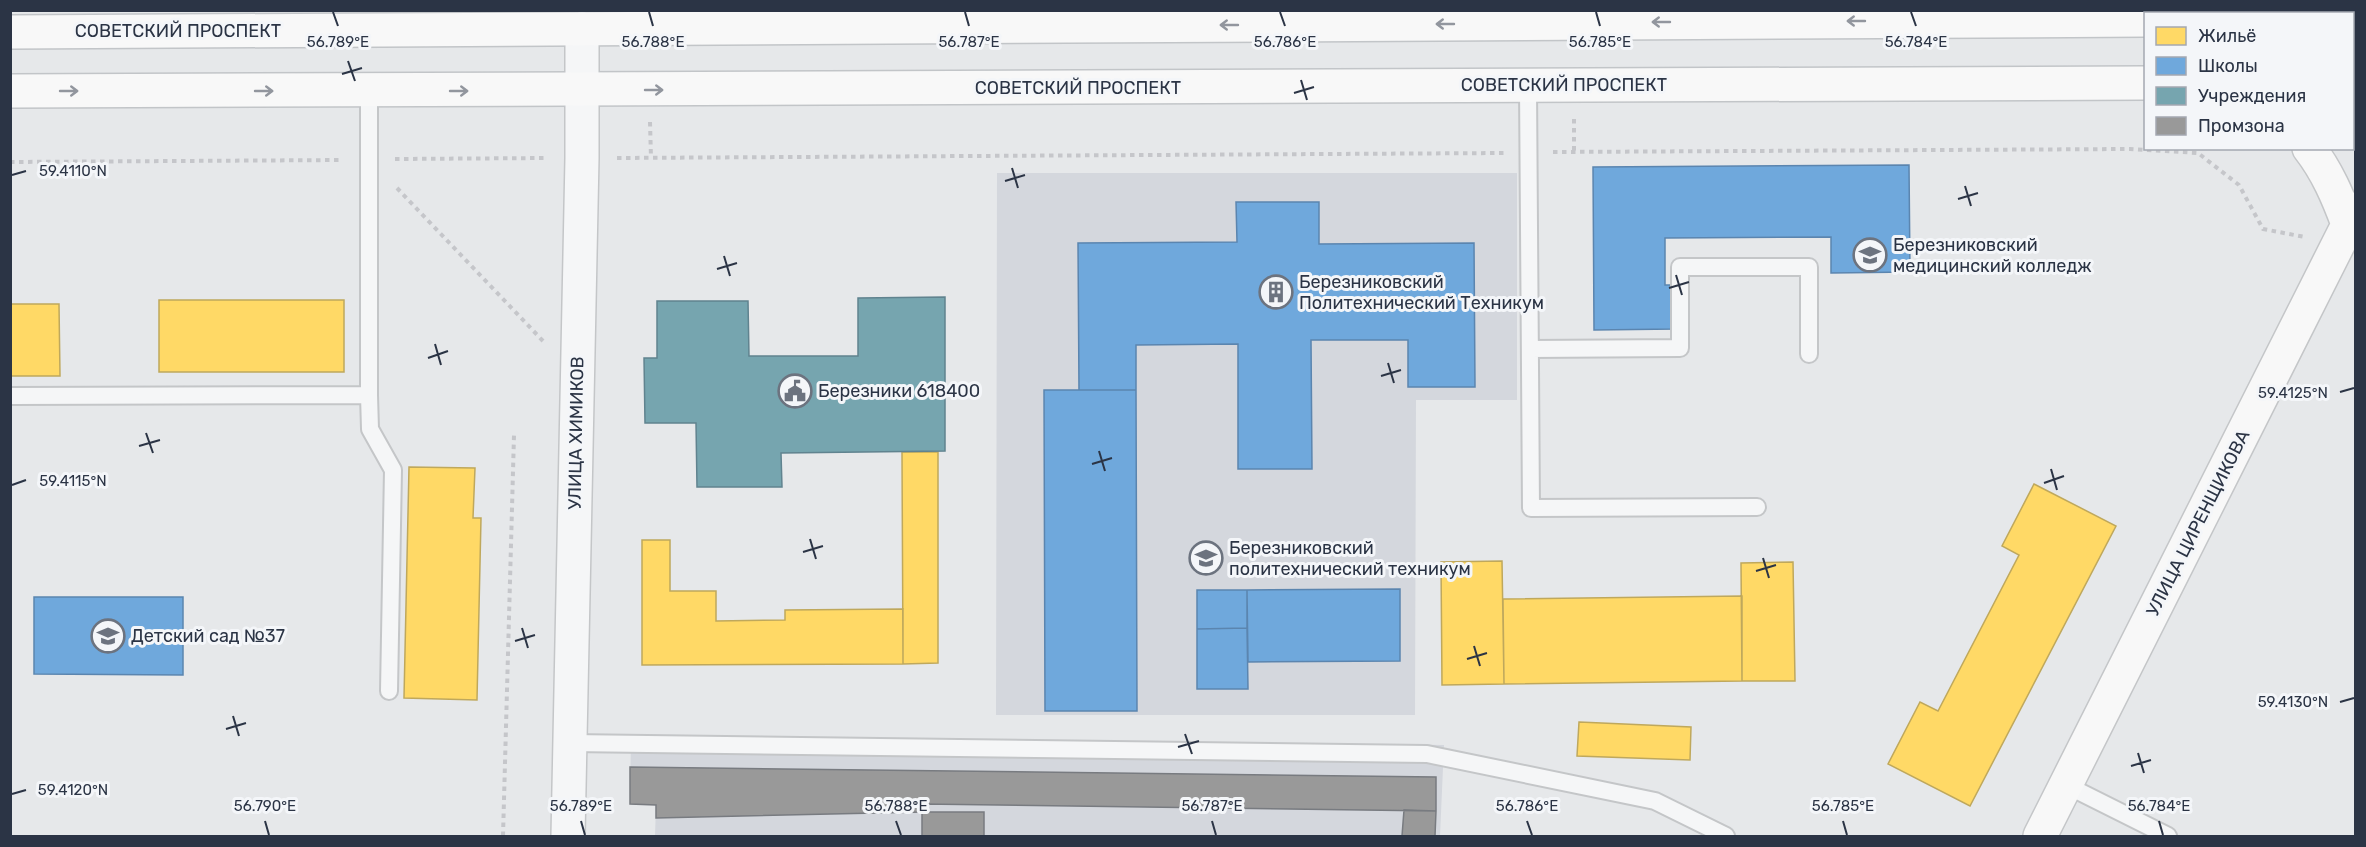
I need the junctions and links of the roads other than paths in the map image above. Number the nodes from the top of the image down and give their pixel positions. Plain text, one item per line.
1 (1895, 16) edge
2 (1486, 17) edge
3 (951, 19) edge
4 (512, 20) edge
5 (2144, 20) edge
6 (110, 21) edge
7 (582, 29) junction
8 (10, 32) edge
9 (2144, 83) edge
10 (1528, 86) junction
11 (582, 90) junction
12 (369, 91) junction
13 (10, 92) edge
14 (2310, 150) edge
15 (2347, 225) edge
16 (1530, 349) junction
17 (1809, 354) dead end
18 (369, 395) junction
19 (10, 396) edge
20 (1757, 507) dead end
21 (388, 691) dead end
22 (570, 742) junction
23 (2066, 785) junction
24 (568, 837) edge
25 (1726, 837) edge
26 (2040, 837) edge
27 (2168, 837) edge

1 -> 2 main road, СОВЕТСКИЙ ПРОСПЕКТ
1 - 5 main road, СОВЕТСКИЙ ПРОСПЕКТ
2 -> 3 main road, СОВЕТСКИЙ ПРОСПЕКТ
3 - 7 main road, СОВЕТСКИЙ ПРОСПЕКТ
4 - 6 main road, СОВЕТСКИЙ ПРОСПЕКТ
4 - 7 main road, СОВЕТСКИЙ ПРОСПЕКТ
6 - 8 main road, СОВЕТСКИЙ ПРОСПЕКТ
7 - 11 street, УЛИЦА ХИМИКОВ
9 - 10 main road, СОВЕТСКИЙ ПРОСПЕКТ
11 -> 10 main road, СОВЕТСКИЙ ПРОСПЕКТ
10 - 16 lane
12 -> 11 main road, СОВЕТСКИЙ ПРОСПЕКТ
11 - 22 street, УЛИЦА ХИМИКОВ
13 -> 12 main road, СОВЕТСКИЙ ПРОСПЕКТ
12 - 18 lane
14 - 15 main road
15 - 23 main road, УЛИЦА ЦИРЕНЩИКОВА
16 - 17 lane
16 - 20 lane
18 - 19 lane
18 - 21 lane
22 - 24 street, УЛИЦА ХИМИКОВ
22 - 25 lane
23 - 26 main road, УЛИЦА ЦИРЕНЩИКОВА
23 - 27 lane

